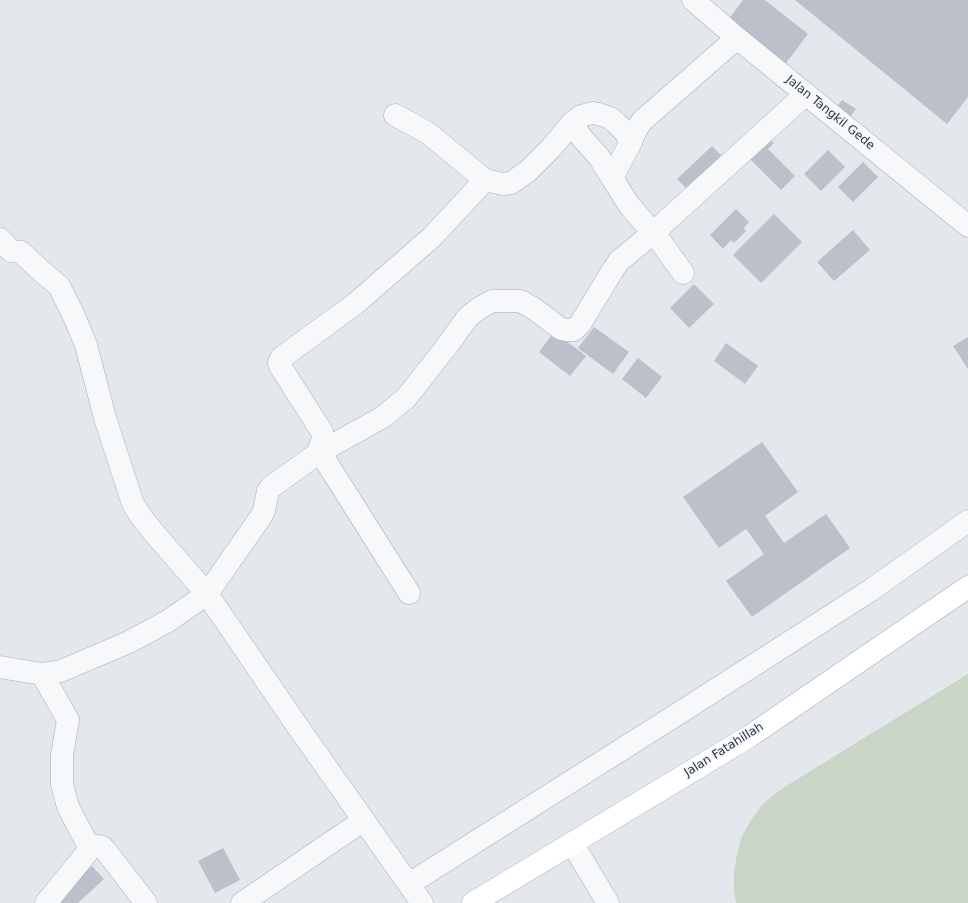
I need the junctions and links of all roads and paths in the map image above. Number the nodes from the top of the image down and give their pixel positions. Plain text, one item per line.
1 (693, 0) edge
2 (737, 38) junction
3 (806, 94) junction
4 (395, 115) dead end
5 (572, 123) junction
6 (631, 142) junction
7 (612, 178) junction
8 (485, 180) junction
9 (968, 226) edge
10 (653, 233) junction
11 (0, 239) edge
12 (683, 273) dead end
13 (320, 452) junction
14 (968, 521) edge
15 (968, 586) edge
16 (409, 593) dead end
17 (207, 594) junction
18 (0, 667) edge
19 (42, 674) junction
20 (364, 820) junction
21 (572, 843) junction
22 (90, 849) junction
23 (409, 884) junction
24 (46, 903) edge
25 (146, 903) edge
26 (242, 903) edge
27 (422, 903) edge
28 (473, 903) edge
29 (608, 903) edge

1 - 2 street, Jalan Tangkil Gede
2 - 3 street, Jalan Tangkil Gede
2 - 6 street
3 - 9 street, Jalan Tangkil Gede
3 - 10 street
4 - 8 street
5 - 6 street
5 - 7 street
5 - 8 street
6 - 7 street
7 - 10 street
8 - 13 street
10 - 12 street
10 - 13 street
11 - 17 street
13 - 16 street
13 - 17 street
14 - 23 street
15 - 21 street, Jalan Fatahillah
17 - 19 street
17 - 20 street
18 - 19 street
19 - 22 street
20 - 23 street
20 - 26 street
21 - 28 street, Jalan Fatahillah
21 - 29 street
22 - 24 street
22 - 25 street
23 - 27 street

